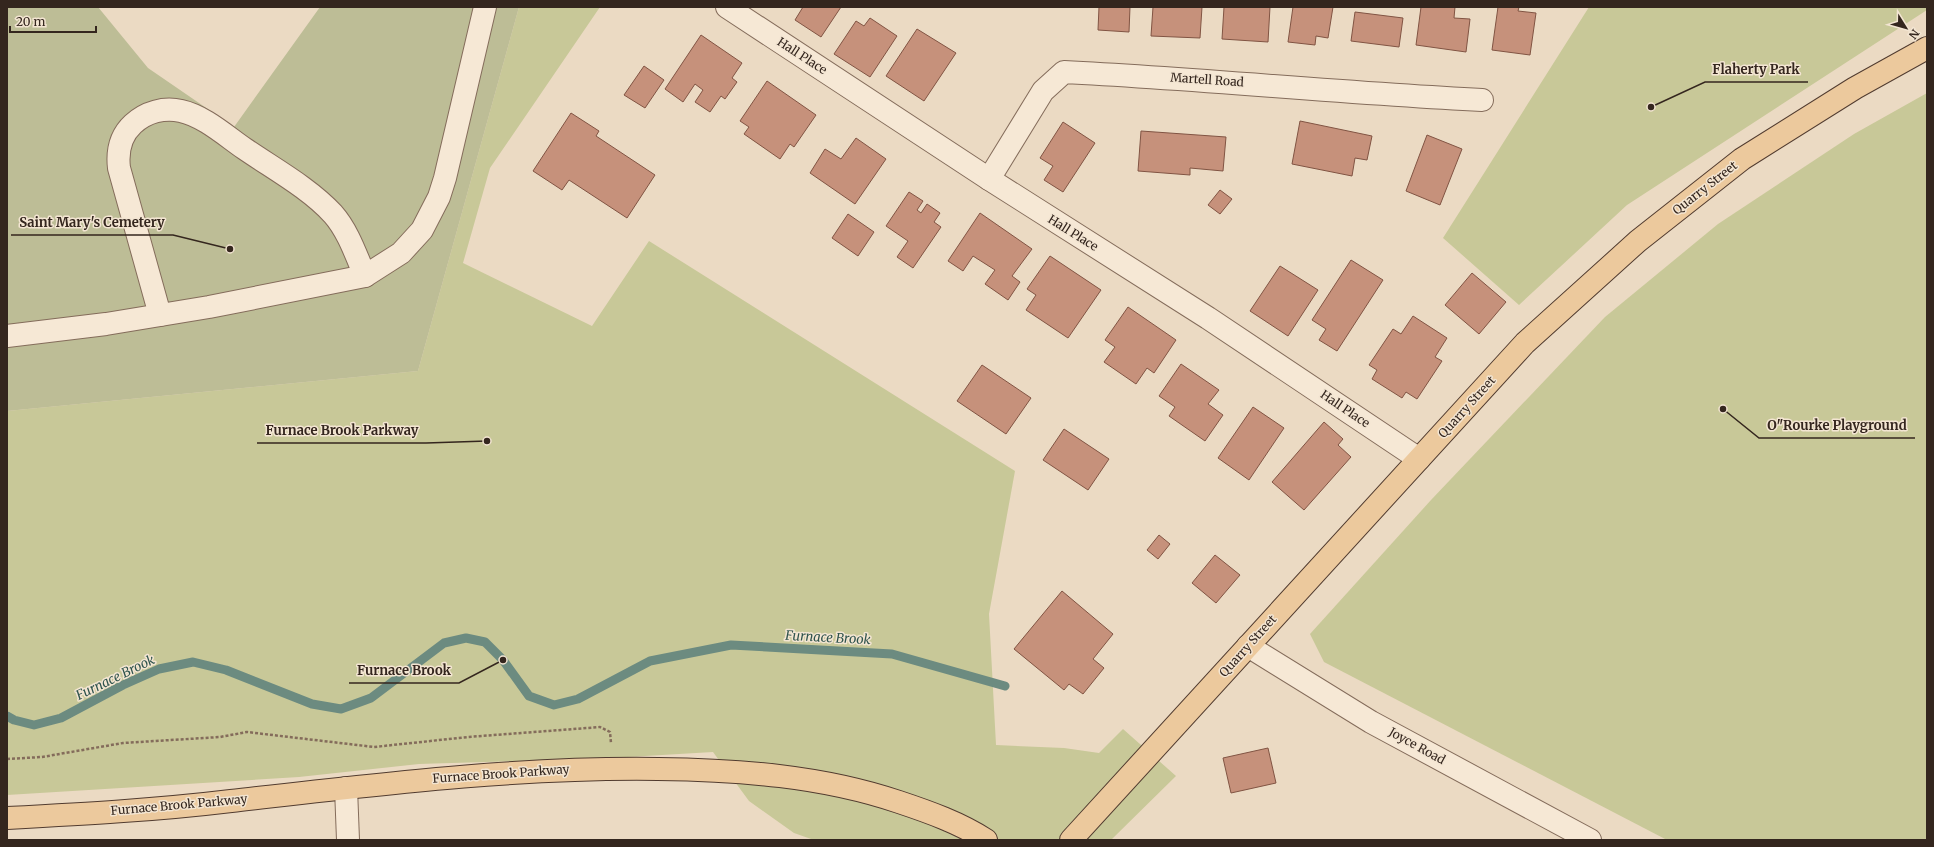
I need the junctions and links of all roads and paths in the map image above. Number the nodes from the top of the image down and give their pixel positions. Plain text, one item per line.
1 (485, 7) edge
2 (727, 7) edge
3 (1927, 48) edge
4 (1482, 100) dead end
5 (989, 180) junction
6 (365, 276) junction
7 (160, 315) junction
8 (7, 336) edge
9 (1419, 459) junction
10 (1248, 646) junction
11 (7, 759) edge
12 (612, 769) junction
13 (346, 788) junction
14 (7, 818) edge
15 (348, 840) edge
16 (986, 840) edge
17 (1071, 840) edge
18 (1590, 840) edge

1 - 6 street
2 - 5 street, Hall Place
3 - 9 main road, Quarry Street
4 - 5 street, Martell Road
5 - 9 street, Hall Place
6 - 7 street
6 - 7 street
7 - 8 street
9 - 10 main road, Quarry Street
10 - 17 main road, Quarry Street
10 - 18 street, Joyce Road
11 - 12 path
12 - 13 main road, Furnace Brook Parkway
12 - 16 main road, Furnace Brook Parkway
13 - 14 main road, Furnace Brook Parkway
13 - 15 street

